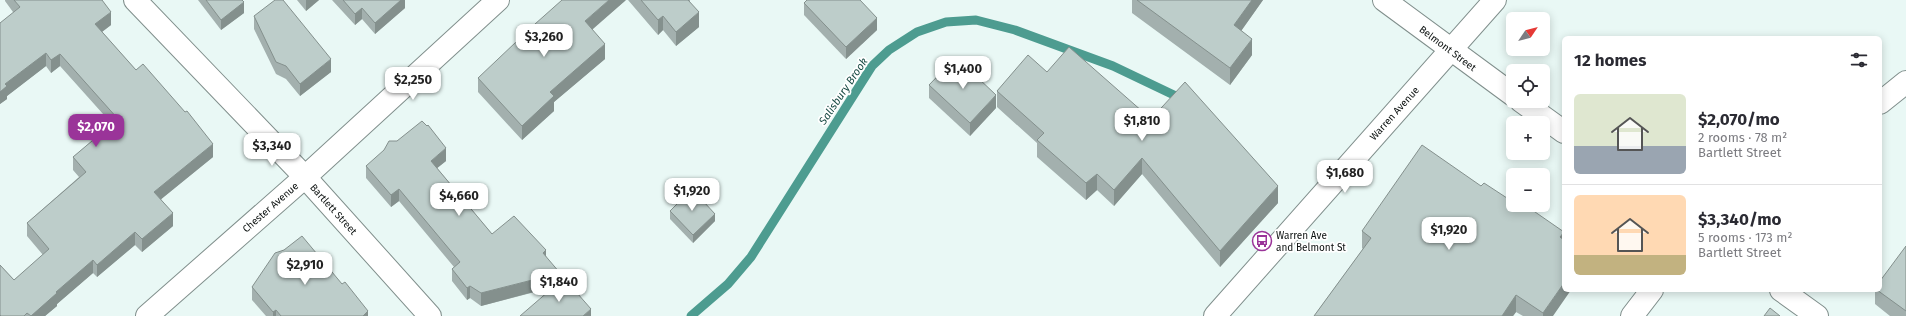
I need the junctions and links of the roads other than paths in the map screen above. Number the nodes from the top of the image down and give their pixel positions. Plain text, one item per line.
1 (135, 0) edge
2 (498, 0) edge
3 (1384, 0) edge
4 (1495, 0) edge
5 (1451, 50) junction
6 (1906, 82) edge
7 (1506, 90) edge
8 (1882, 101) edge
9 (1531, 108) edge
10 (1562, 131) edge
11 (305, 177) junction
12 (1650, 292) edge
13 (1784, 292) edge
14 (147, 316) edge
15 (430, 316) edge
16 (1215, 316) edge
17 (1632, 316) edge
18 (1817, 316) edge

1 - 11 street, Bartlett Street
2 - 11 street, Chester Avenue
3 - 5 street, Belmont Street
4 - 5 street, Warren Avenue
5 - 7 street, Belmont Street
5 - 16 street, Warren Avenue
6 - 8 street
9 - 10 street
11 - 14 street, Chester Avenue
11 - 15 street, Bartlett Street
12 - 17 street
13 - 18 street

